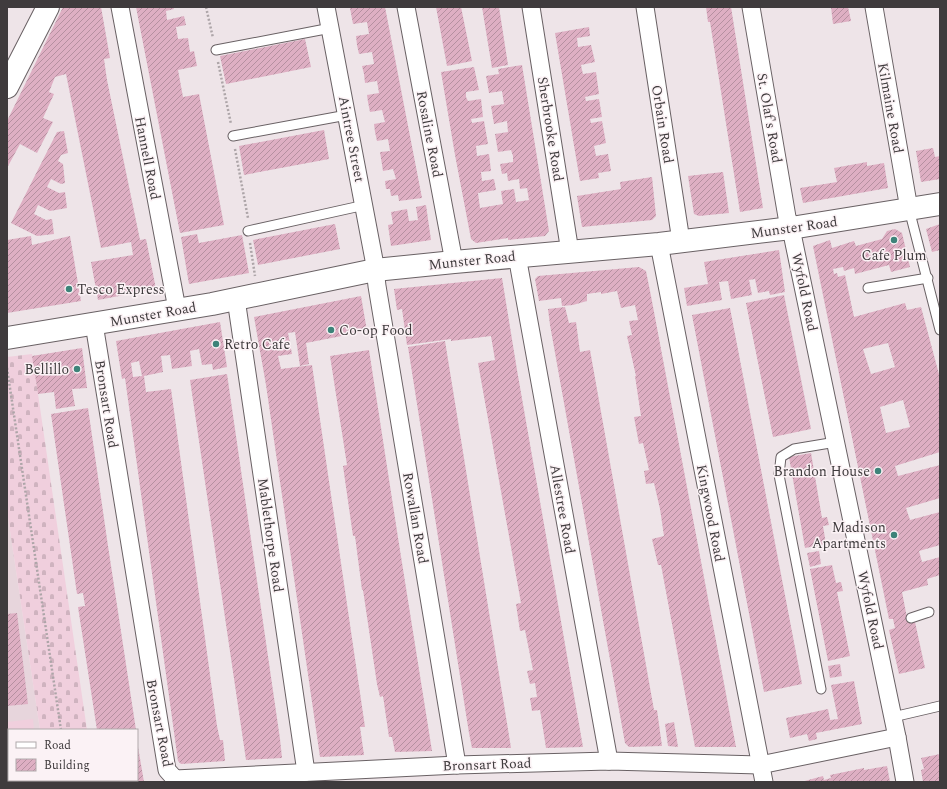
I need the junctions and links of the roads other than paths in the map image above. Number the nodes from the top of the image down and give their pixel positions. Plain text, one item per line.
1 (48, 7) edge
2 (120, 7) edge
3 (326, 7) edge
4 (406, 7) edge
5 (531, 7) edge
6 (645, 7) edge
7 (751, 7) edge
8 (874, 7) edge
9 (331, 28) junction
10 (216, 50) dead end
11 (7, 87) edge
12 (347, 115) junction
13 (233, 136) dead end
14 (940, 204) edge
15 (365, 206) junction
16 (909, 209) junction
17 (791, 228) junction
18 (248, 231) dead end
19 (681, 241) junction
20 (659, 244) junction
21 (570, 252) junction
22 (517, 256) junction
23 (454, 262) junction
24 (375, 270) junction
25 (928, 278) junction
26 (868, 288) dead end
27 (236, 298) junction
28 (177, 309) junction
29 (94, 324) junction
30 (940, 330) edge
31 (7, 338) edge
32 (836, 442) junction
33 (929, 612) dead end
34 (911, 618) dead end
35 (821, 689) dead end
36 (940, 706) edge
37 (893, 717) junction
38 (897, 737) junction
39 (609, 761) junction
40 (457, 764) junction
41 (760, 765) junction
42 (306, 772) junction
43 (764, 782) edge
44 (905, 782) edge

1 - 11 street
2 - 28 street, Hannell Road
3 - 9 street, Aintree Street
4 - 23 street, Rosaline Road
5 - 21 street, Sherbrooke Road
6 - 19 street, Orbain Road
7 - 17 street, St. Olaf's Road
8 - 16 street, Kilmaine Road
9 - 10 lane
9 - 12 street, Aintree Street
12 - 13 lane
12 - 15 street, Aintree Street
14 - 16 street, Munster Road
15 - 18 lane
15 - 24 street, Aintree Street
16 - 17 street, Munster Road
16 - 25 lane
17 - 19 street, Munster Road
17 - 32 street, Wyfold Road
19 - 20 street, Munster Road
20 - 21 street, Munster Road
20 - 41 street, Kingwood Road
21 - 22 street, Munster Road
22 - 23 street, Munster Road
22 - 39 street, Allestree Road
23 - 24 street, Munster Road
24 - 27 street, Munster Road
24 - 40 street, Rowallan Road
25 - 26 lane
25 - 30 lane
27 - 28 street, Munster Road
27 - 42 street, Mablethorpe Road
28 - 29 street, Munster Road
29 - 31 street, Munster Road
29 - 42 street, Bronsart Road
32 - 35 lane
32 - 37 street, Wyfold Road
33 - 34 lane
36 - 37 lane
37 - 38 street, Wyfold Road
38 - 41 street
38 - 44 street, Wyfold Road
39 - 40 street, Bronsart Road
39 - 41 street, Bronsart Road
40 - 42 street, Bronsart Road
41 - 43 street, Kingwood Road

